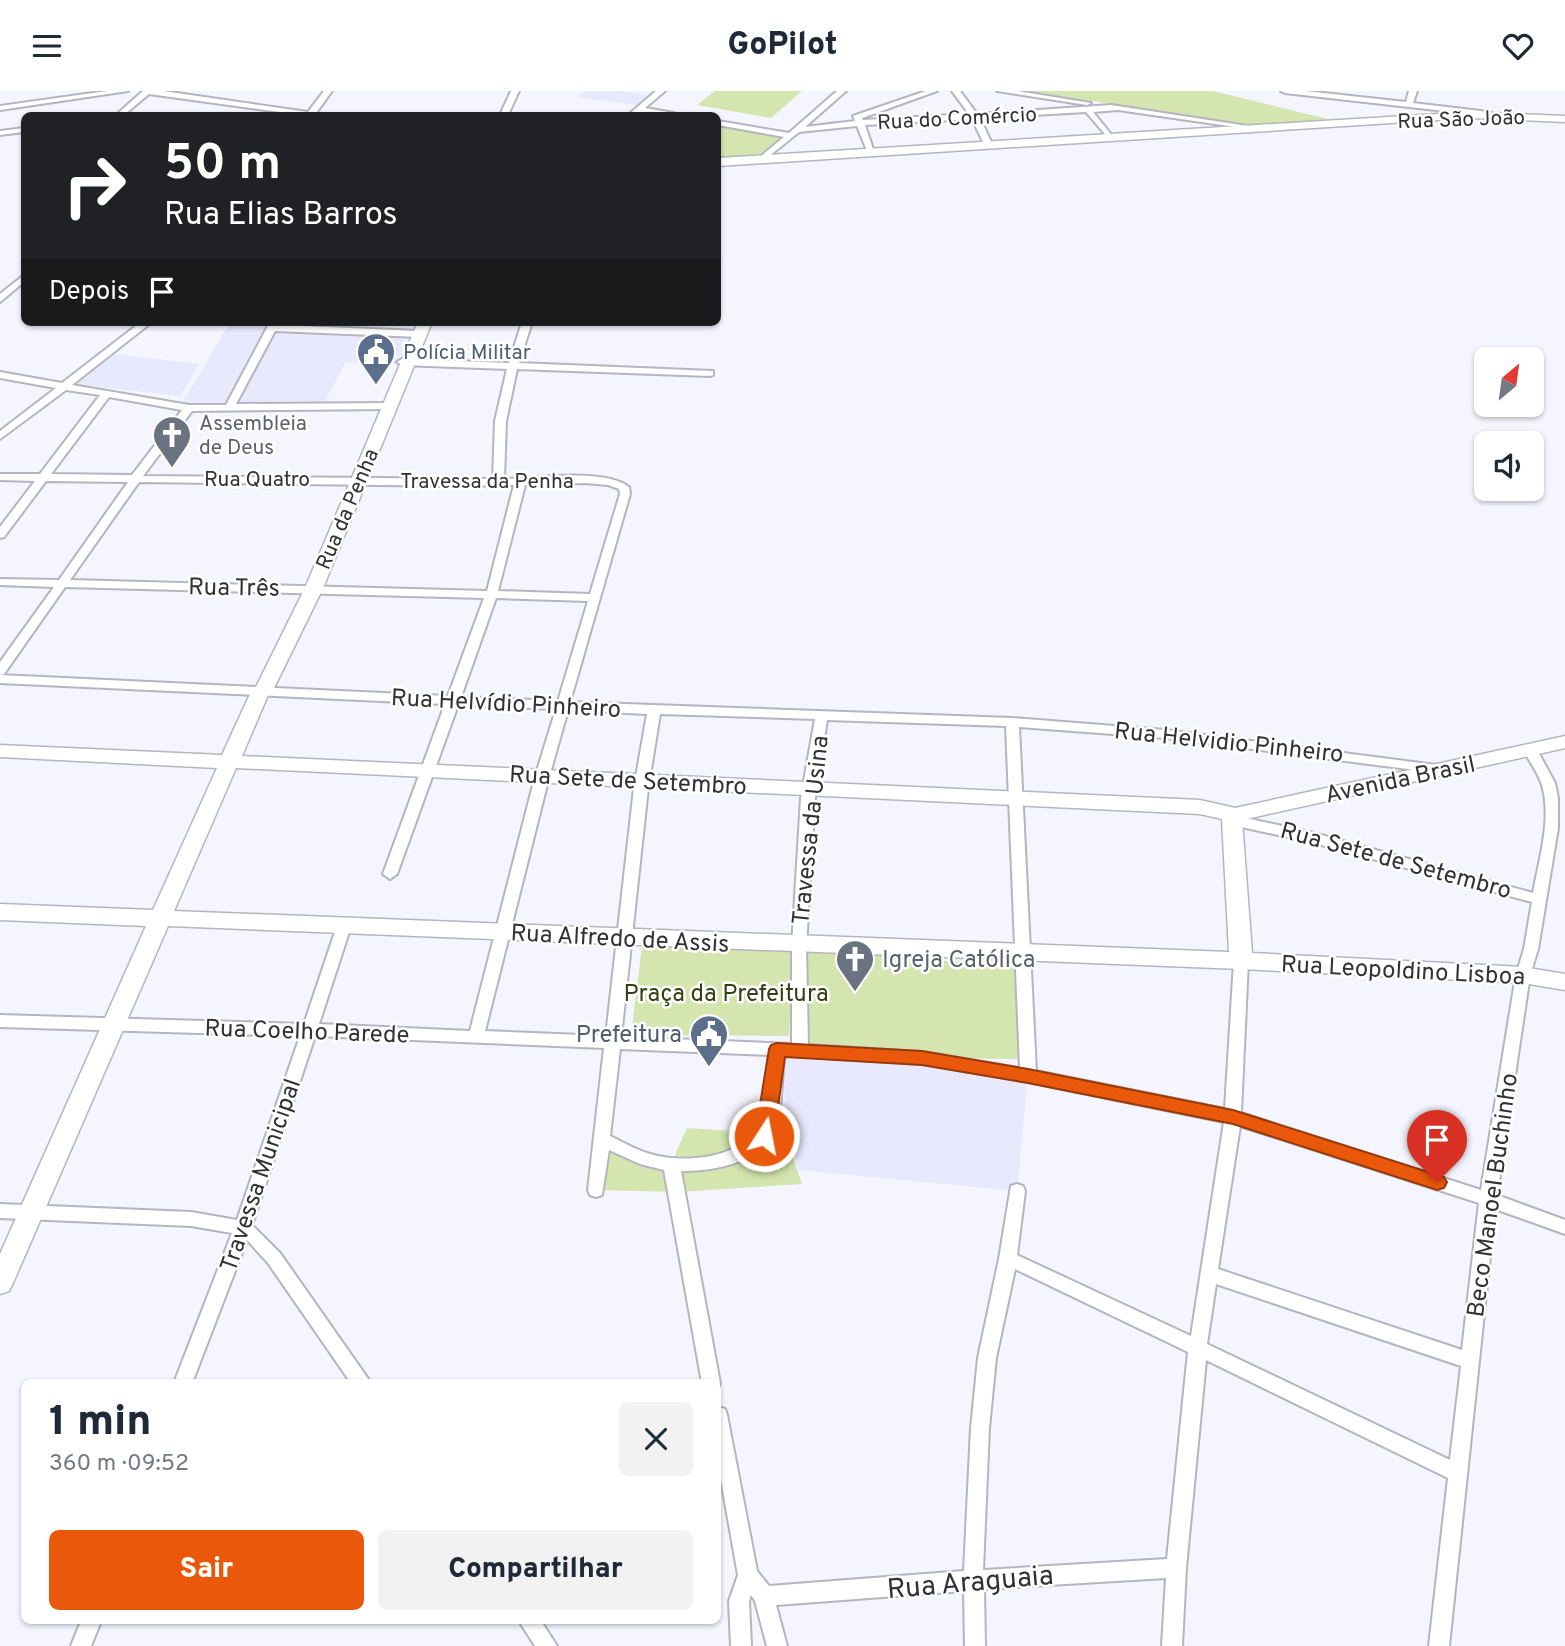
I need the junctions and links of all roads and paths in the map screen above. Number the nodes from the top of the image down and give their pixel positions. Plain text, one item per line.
1 (124, 91) edge
2 (147, 91) edge
3 (328, 91) edge
4 (515, 91) edge
5 (642, 91) edge
6 (842, 91) edge
7 (933, 91) edge
8 (956, 91) edge
9 (1001, 91) edge
10 (1285, 91) edge
11 (1413, 91) edge
12 (660, 92) edge
13 (1409, 104) junction
14 (0, 108) edge
15 (1090, 108) junction
16 (123, 112) edge
17 (290, 112) edge
18 (312, 112) edge
19 (505, 112) edge
20 (636, 112) edge
21 (1489, 114) junction
22 (975, 117) junction
23 (1565, 119) edge
24 (859, 121) junction
25 (721, 123) edge
26 (1262, 129) junction
27 (21, 130) edge
28 (0, 133) edge
29 (792, 133) junction
30 (1110, 138) junction
31 (989, 146) junction
32 (872, 153) junction
33 (763, 159) junction
34 (721, 162) edge
35 (21, 281) edge
36 (0, 299) edge
37 (143, 326) edge
38 (272, 326) edge
39 (282, 326) edge
40 (316, 326) edge
41 (526, 326) edge
42 (419, 328) edge
43 (328, 331) junction
44 (405, 362) junction
45 (513, 366) junction
46 (710, 373) dead end
47 (0, 375) edge
48 (62, 386) junction
49 (105, 394) junction
50 (385, 406) junction
51 (189, 408) junction
52 (229, 408) junction
53 (0, 436) edge
54 (0, 477) edge
55 (41, 477) junction
56 (136, 478) junction
57 (352, 480) junction
58 (499, 483) junction
59 (520, 483) junction
60 (0, 535) edge
61 (0, 582) edge
62 (61, 583) junction
63 (308, 588) junction
64 (492, 593) junction
65 (594, 598) junction
66 (0, 671) edge
67 (0, 679) edge
68 (260, 692) junction
69 (455, 699) junction
70 (564, 705) junction
71 (654, 710) junction
72 (822, 714) junction
73 (1012, 722) junction
74 (1565, 742) edge
75 (0, 751) edge
76 (1531, 751) junction
77 (0, 759) edge
78 (228, 766) junction
79 (1444, 770) junction
80 (428, 775) junction
81 (541, 781) junction
82 (642, 783) junction
83 (809, 794) junction
84 (1014, 803) junction
85 (1240, 820) junction
86 (390, 874) dead end
87 (1538, 899) junction
88 (0, 912) edge
89 (161, 917) junction
90 (344, 926) junction
91 (503, 932) junction
92 (626, 938) junction
93 (799, 946) junction
94 (1024, 955) junction
95 (1241, 961) junction
96 (1523, 975) junction
97 (1565, 982) edge
98 (0, 1021) edge
99 (114, 1025) junction
100 (311, 1030) junction
101 (476, 1037) junction
102 (613, 1042) junction
103 (777, 1049) junction
104 (800, 1050) junction
105 (1028, 1076) junction
106 (1233, 1117) junction
107 (603, 1139) junction
108 (671, 1164) junction
109 (596, 1190) dead end
110 (1017, 1191) dead end
111 (1488, 1199) junction
112 (0, 1211) edge
113 (33, 1211) junction
114 (1565, 1227) edge
115 (243, 1229) junction
116 (1008, 1259) junction
117 (1210, 1274) junction
118 (0, 1283) edge
119 (1198, 1347) junction
120 (1471, 1361) junction
121 (185, 1379) edge
122 (359, 1379) edge
123 (710, 1379) edge
124 (721, 1431) edge
125 (1458, 1473) junction
126 (1176, 1568) junction
127 (748, 1575) junction
128 (974, 1582) junction
129 (764, 1596) junction
130 (90, 1624) edge
131 (531, 1624) edge
132 (81, 1646) edge
133 (547, 1646) edge
134 (741, 1646) edge
135 (777, 1646) edge
136 (975, 1646) edge
137 (1172, 1646) edge
138 (1438, 1646) edge

1 - 14 street
2 - 16 street
2 - 17 street
3 - 18 street
4 - 19 street
5 - 12 street
6 - 29 street
7 - 24 street
8 - 22 street
9 - 15 street
10 - 13 street
11 - 13 street
12 - 20 street
13 - 21 street
15 - 22 street, Rua do Comércio
15 - 26 street, Rua do Comércio
15 - 30 street
21 - 23 street, Rua São João
21 - 26 street, Rua São João
22 - 24 street, Rua do Comércio
22 - 31 street
24 - 29 street, Rua do Comércio
24 - 32 street
25 - 29 street, Rua do Comércio
26 - 30 street, Rua São João
27 - 28 street
29 - 33 street
30 - 31 street, Rua São João
31 - 32 street, Rua São João
32 - 33 street, Rua São João
33 - 34 street, Rua São João
35 - 36 street
37 - 48 street
38 - 52 street
39 - 43 street
40 - 43 street
41 - 45 street
42 - 43 street
42 - 44 street, Rua da Penha
44 - 45 street
44 - 50 street, Rua da Penha
45 - 46 street
45 - 58 street
47 - 48 street
48 - 49 street
48 - 53 street
49 - 51 street
49 - 55 street
50 - 52 street
50 - 57 street, Rua da Penha
51 - 52 street
51 - 56 street
54 - 55 street, Rua Quatro
55 - 56 street, Rua Quatro
55 - 60 street
56 - 57 street, Rua Quatro
56 - 62 street
57 - 58 street, Travessa da Penha
57 - 63 street, Rua da Penha
58 - 59 street, Travessa da Penha
59 - 64 street
59 - 65 street, Travessa da Penha
61 - 62 street, Rua Três
62 - 63 street, Rua Três
62 - 66 street
63 - 64 street, Rua Três
63 - 68 street, Rua da Penha
64 - 65 street, Rua Três
64 - 69 street
65 - 70 street
67 - 68 street, Rua Helvídio Pinheiro
68 - 69 street, Rua Helvídio Pinheiro
68 - 78 street, Rua da Penha
69 - 70 street, Rua Helvídio Pinheiro
69 - 80 street
70 - 71 street, Rua Helvídio Pinheiro
70 - 81 street
71 - 72 street, Rua Helvídio Pinheiro
71 - 82 street
72 - 73 street, Rua Helvídio Pinheiro
72 - 83 street, Travessa da Usina
73 - 79 street, Rua Helvidio Pinheiro
73 - 84 street
74 - 76 street, Avenida Brasil
75 - 78 street, Rua Sete de Setembro
76 - 79 street, Avenida Brasil
76 - 87 street, Beco Manoel Buchinho
77 - 78 street, Rua Sete de Setembro
78 - 80 street, Rua Sete de Setembro
78 - 89 street, Rua da Penha
79 - 85 street, Avenida Brasil
80 - 81 street, Rua Sete de Setembro
80 - 86 street
81 - 82 street, Rua Sete de Setembro
81 - 91 street
82 - 83 street, Rua Sete de Setembro
82 - 92 street
83 - 84 street, Rua Sete de Setembro
83 - 93 street, Travessa da Usina
84 - 85 street, Rua Sete de Setembro
84 - 94 street
85 - 87 street, Rua Sete de Setembro
85 - 95 street
87 - 96 street, Beco Manoel Buchinho
88 - 89 street, Rua Alfredo de Assis
89 - 90 street, Rua Alfredo de Assis
89 - 99 street, Rua da Penha
90 - 91 street, Rua Alfredo de Assis
90 - 100 street, Travessa Municipal
91 - 92 street, Rua Alfredo de Assis
91 - 101 street
92 - 93 street, Rua Alfredo de Assis
92 - 102 street
93 - 94 street, Rua Alfredo de Assis
93 - 104 street, Travessa da Usina
94 - 95 street, Rua Alfredo de Assis
94 - 105 street
95 - 96 street, Rua Leopoldino Lisboa
95 - 106 street
96 - 97 street, Rua Leopoldino Lisboa
96 - 111 street, Beco Manoel Buchinho
98 - 99 street, Rua Coelho Parede
99 - 100 street, Rua Coelho Parede
99 - 113 street, Rua da Penha
100 - 101 street, Rua Coelho Parede
100 - 115 street, Travessa Municipal
101 - 102 street, Rua Coelho Parede
102 - 103 street, Rua Coelho Parede
102 - 107 street
103 - 104 street, Rua Coelho Parede
103 - 108 street
104 - 105 street, Rua Coelho Parede
105 - 106 street, Rua Coelho Parede
106 - 111 street, Rua Coelho Parede
106 - 117 street
107 - 108 street
107 - 109 street
108 - 123 street
110 - 116 street
111 - 114 street, Rua Coelho Parede
111 - 120 street, Beco Manoel Buchinho
112 - 113 street
113 - 115 street
113 - 118 street, Rua da Penha
115 - 121 street, Travessa Municipal
115 - 122 street
116 - 119 street
116 - 128 street
117 - 119 street
117 - 120 street
119 - 125 street
119 - 126 street
120 - 125 street, Beco Manoel Buchinho
124 - 127 street
125 - 138 street, Beco Manoel Buchinho
126 - 128 street, Rua Araguaia
126 - 137 street
127 - 129 street
127 - 134 street
128 - 129 street, Rua Araguaia
128 - 136 street
129 - 135 street
130 - 132 street
131 - 133 street

